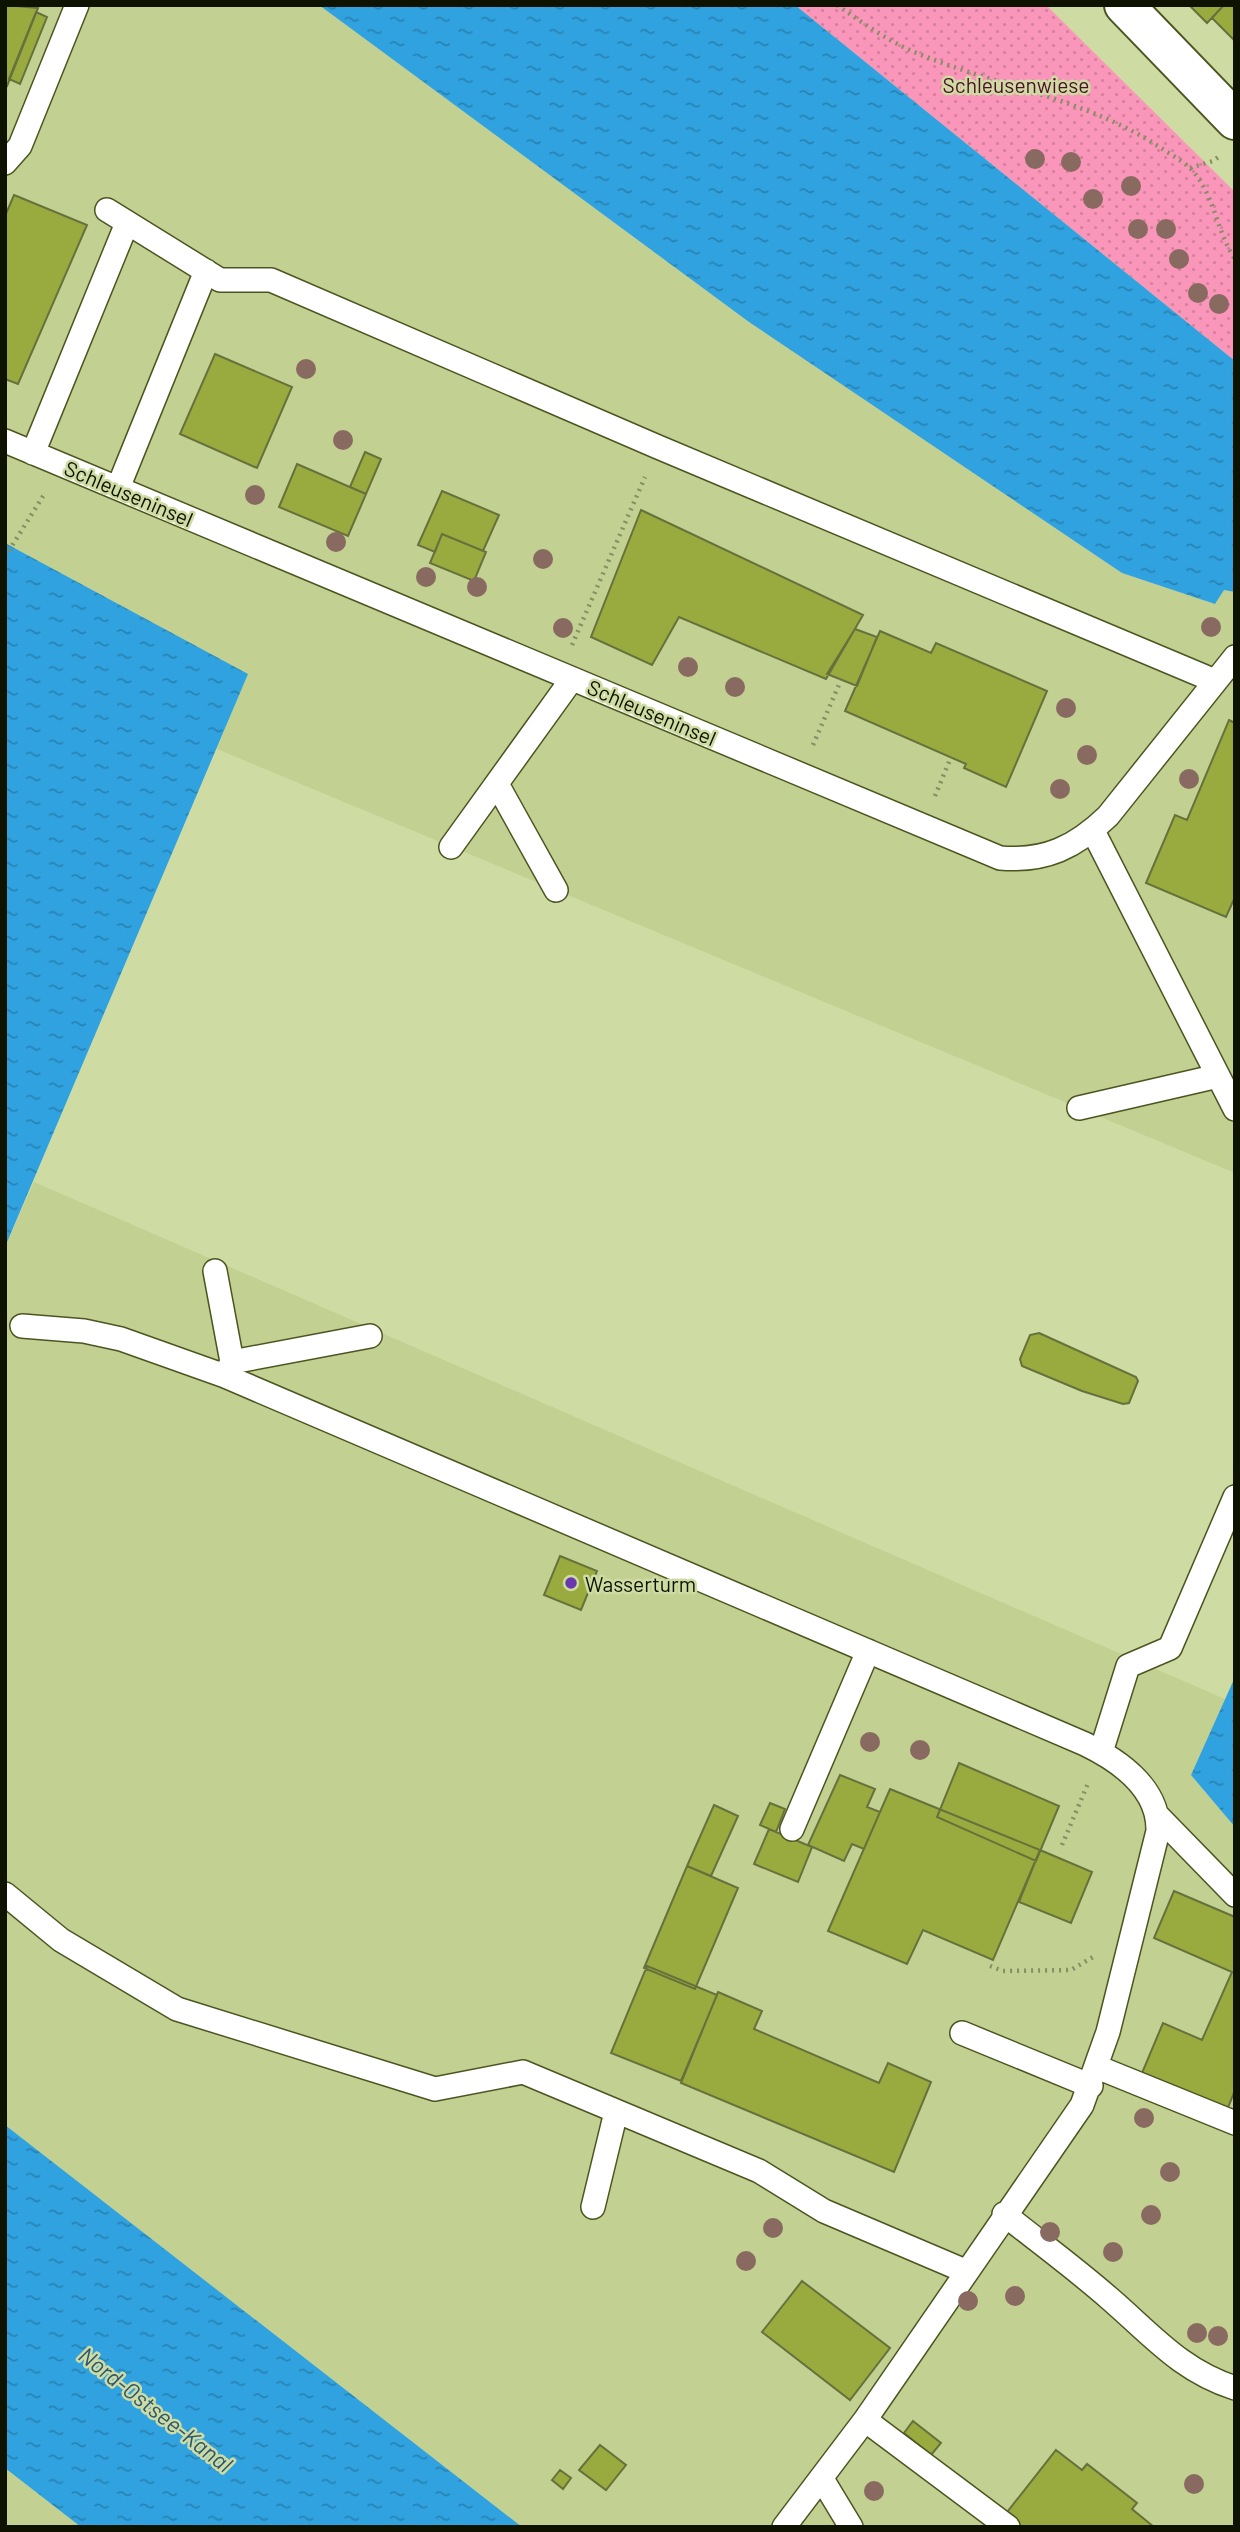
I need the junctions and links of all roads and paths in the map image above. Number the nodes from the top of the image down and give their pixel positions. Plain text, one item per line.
1 (77, 5) edge
2 (837, 5) edge
3 (1124, 5) edge
4 (1231, 134) edge
5 (5, 163) edge
6 (1190, 168) junction
7 (107, 210) dead end
8 (127, 223) junction
9 (1235, 259) edge
10 (205, 271) junction
11 (5, 442) edge
12 (658, 447) junction
13 (33, 453) junction
14 (64, 466) junction
15 (118, 488) junction
16 (5, 557) edge
17 (1235, 657) edge
18 (566, 676) junction
19 (841, 680) dead end
20 (1215, 681) junction
21 (951, 757) dead end
22 (799, 774) junction
23 (497, 784) junction
24 (923, 826) junction
25 (1093, 831) junction
26 (451, 847) dead end
27 (556, 890) dead end
28 (1218, 1076) junction
29 (1079, 1108) dead end
30 (1235, 1110) edge
31 (215, 1271) dead end
32 (22, 1326) dead end
33 (370, 1336) dead end
34 (228, 1369) junction
35 (1235, 1497) edge
36 (868, 1651) junction
37 (1101, 1752) junction
38 (1158, 1816) junction
39 (792, 1829) dead end
40 (1062, 1844) dead end
41 (5, 1894) edge
42 (1235, 1895) edge
43 (1132, 1935) junction
44 (990, 1966) dead end
45 (962, 2033) dead end
46 (1094, 2076) junction
47 (616, 2112) junction
48 (1235, 2123) edge
49 (593, 2207) dead end
50 (1004, 2214) junction
51 (965, 2271) junction
52 (1235, 2388) edge
53 (865, 2420) junction
54 (822, 2479) junction
55 (784, 2527) edge
56 (852, 2527) edge
57 (1008, 2527) edge

1 - 5 lane
2 - 6 path
3 - 4 street
4 - 6 path
6 - 9 path
7 - 8 lane
8 - 10 lane
8 - 13 lane
10 - 12 lane
10 - 15 lane
11 - 13 lane, Schleuseninsel
12 - 18 path
12 - 20 lane
13 - 14 lane, Schleuseninsel
14 - 15 lane, Schleuseninsel
14 - 16 path
15 - 18 lane, Schleuseninsel
17 - 20 lane, Schleuseninsel
18 - 22 lane, Schleuseninsel
18 - 23 lane
19 - 22 path
20 - 25 lane, Schleuseninsel
21 - 24 path
22 - 24 lane, Schleuseninsel
23 - 26 lane
23 - 27 lane
24 - 25 lane, Schleuseninsel
25 - 28 lane
28 - 29 lane
28 - 30 lane
31 - 34 lane
32 - 34 lane
33 - 34 lane
34 - 36 lane
35 - 37 lane
36 - 37 lane
36 - 39 lane
37 - 38 lane
37 - 40 path
38 - 42 lane
38 - 43 lane
41 - 47 lane
43 - 44 path
43 - 46 lane
45 - 46 lane
46 - 48 lane
46 - 50 lane
47 - 49 lane
47 - 51 lane
50 - 51 lane
50 - 52 lane
51 - 53 lane
53 - 54 lane
53 - 57 lane
54 - 55 lane
54 - 56 lane

